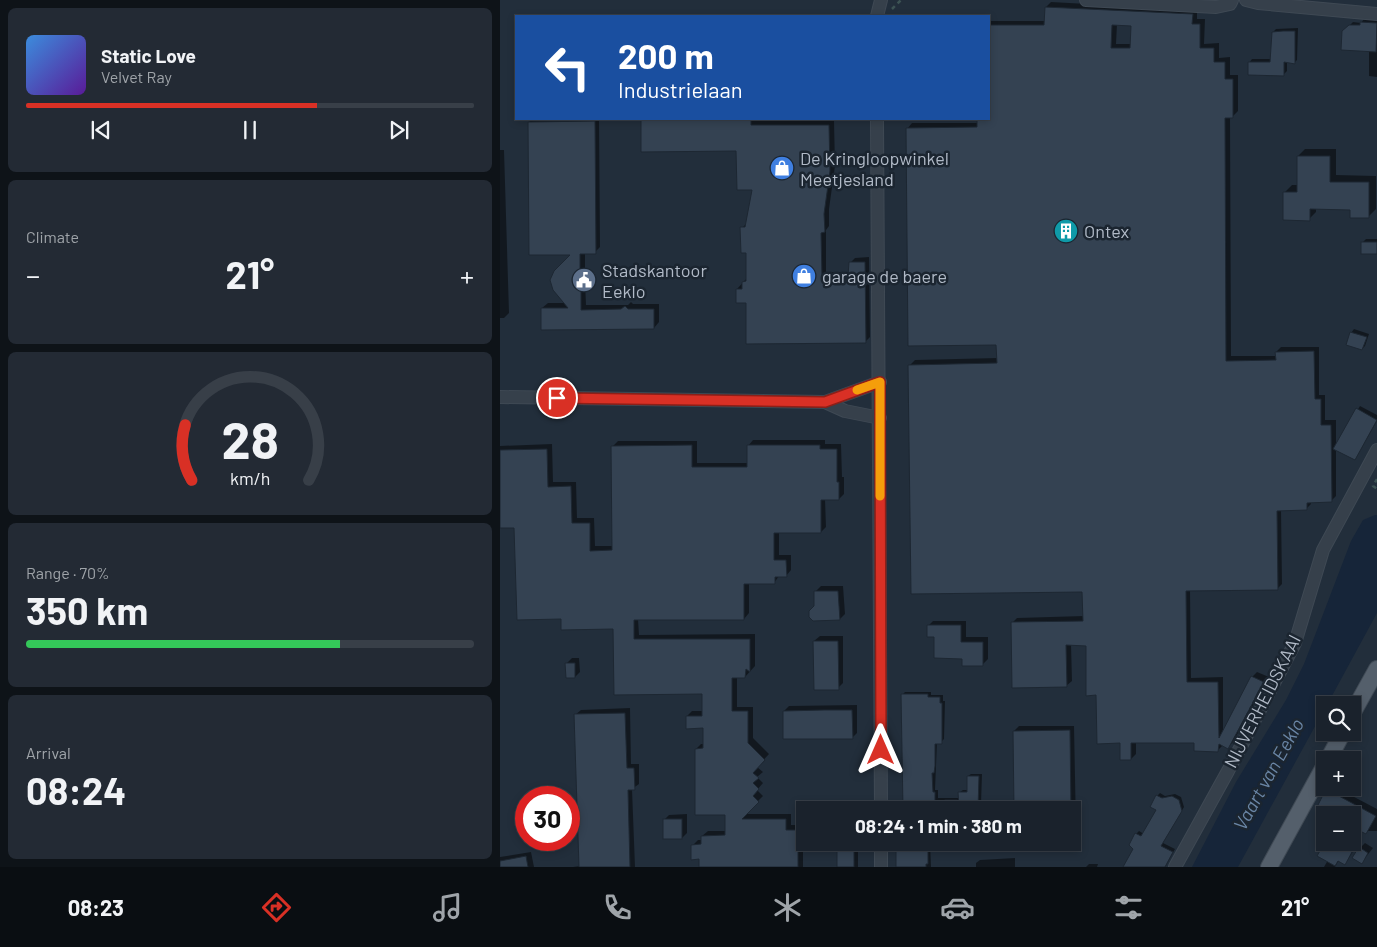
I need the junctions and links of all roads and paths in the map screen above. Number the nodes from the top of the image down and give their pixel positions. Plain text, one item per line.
1 (881, 0) edge
2 (1086, 0) edge
3 (1232, 0) edge
4 (1252, 2) edge
5 (1377, 14) edge
6 (877, 15) edge
7 (878, 120) edge
8 (880, 382) junction
9 (500, 397) edge
10 (825, 402) junction
11 (880, 418) junction
12 (1377, 450) edge
13 (1377, 479) edge
14 (1377, 489) edge
15 (1377, 669) edge
16 (1361, 698) edge
17 (1316, 781) edge
18 (881, 801) edge
19 (881, 851) edge
20 (882, 867) edge
21 (1175, 867) edge
22 (1269, 867) edge

1 - 6 street
2 - 3 street
4 - 5 street
7 - 8 street
8 - 10 street
8 - 11 street
9 - 10 street
10 - 11 street
11 - 18 street
12 - 21 street, NIJVERHEIDSKAAI
13 - 14 path
15 - 16 main road
17 - 22 main road
19 - 20 street

